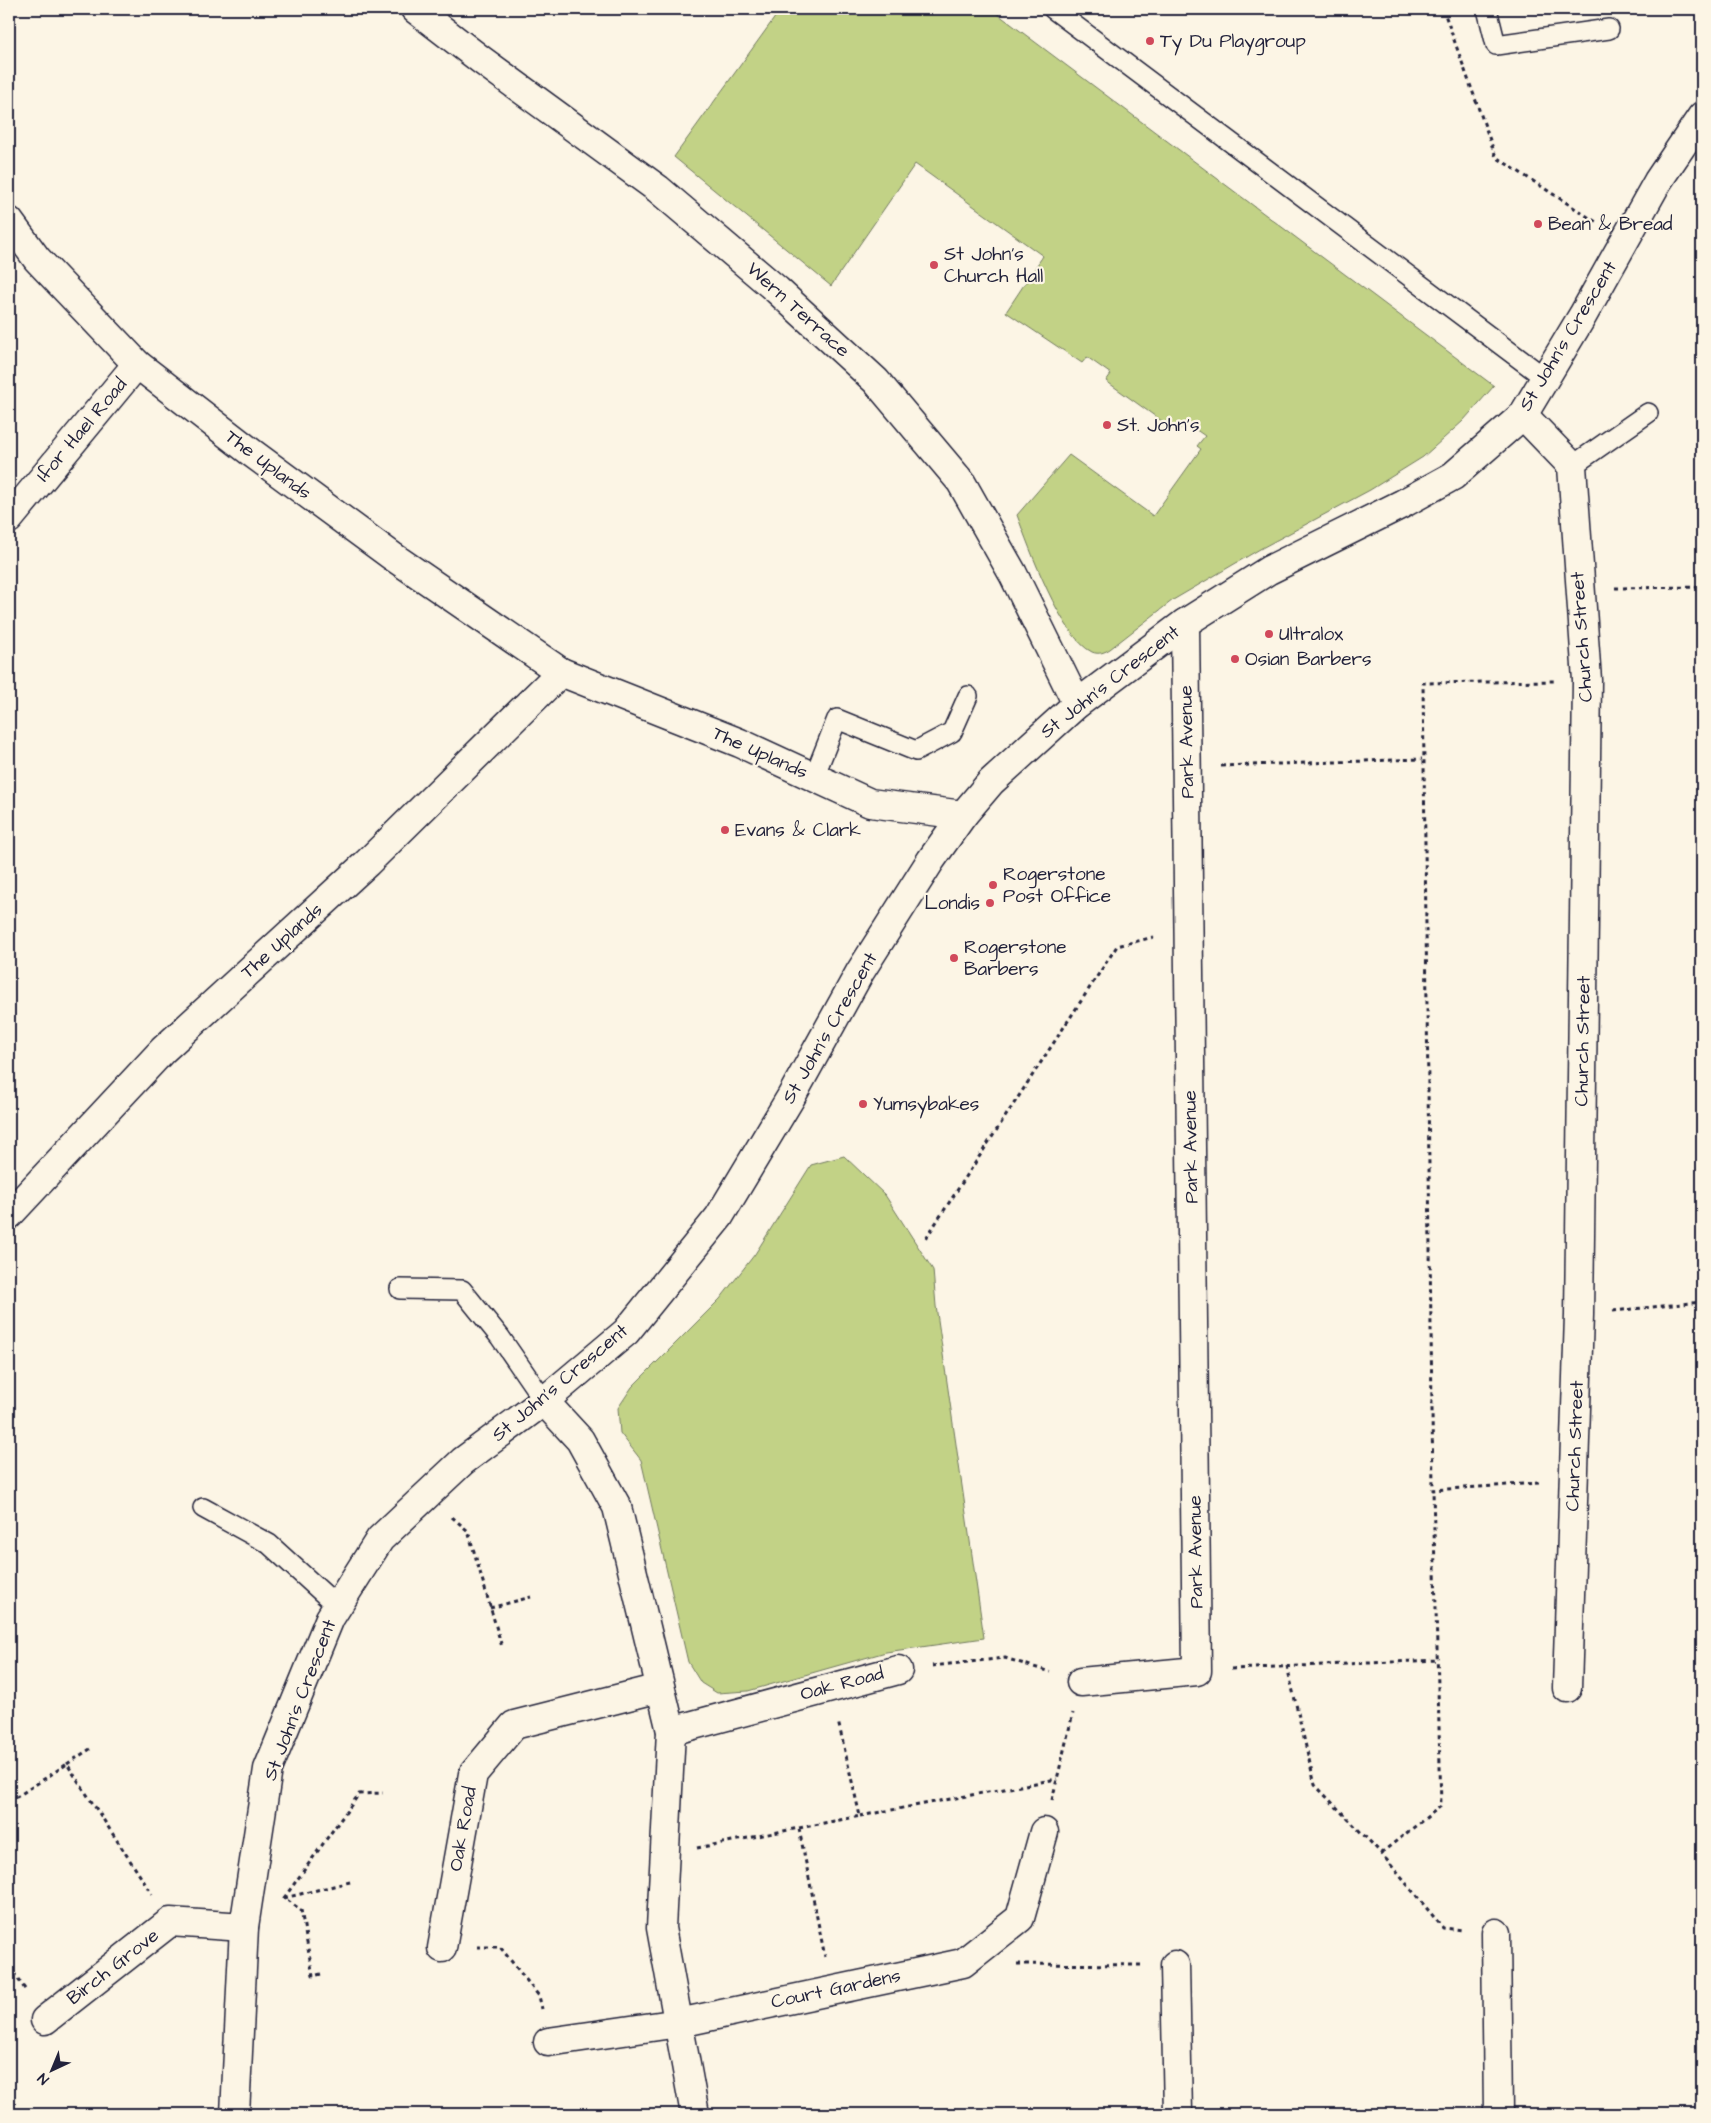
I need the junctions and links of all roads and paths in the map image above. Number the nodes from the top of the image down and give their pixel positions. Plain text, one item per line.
1 (415, 9) edge
2 (1053, 9) edge
3 (1443, 9) edge
4 (1486, 9) edge
5 (1609, 30) dead end
6 (1702, 116) edge
7 (9, 221) edge
8 (1625, 240) junction
9 (137, 364) junction
10 (1545, 378) junction
11 (1648, 413) dead end
12 (1523, 415) junction
13 (1572, 466) junction
14 (9, 519) edge
15 (1702, 587) edge
16 (1579, 588) junction
17 (1185, 623) junction
18 (561, 672) junction
19 (1587, 680) junction
20 (968, 696) dead end
21 (1077, 704) junction
22 (1422, 759) junction
23 (1186, 767) junction
24 (814, 777) junction
25 (963, 815) junction
26 (1189, 929) junction
27 (9, 1215) edge
28 (926, 1238) dead end
29 (400, 1289) dead end
30 (1702, 1302) edge
31 (1579, 1315) junction
32 (544, 1401) junction
33 (1574, 1480) junction
34 (1433, 1490) junction
35 (427, 1494) junction
36 (203, 1508) dead end
37 (531, 1597) dead end
38 (337, 1606) junction
39 (490, 1608) junction
40 (502, 1647) dead end
41 (1438, 1660) junction
42 (1286, 1666) junction
43 (898, 1670) joint
44 (1197, 1671) junction
45 (1080, 1682) junction
46 (660, 1688) junction
47 (830, 1688) junction
48 (1567, 1688) dead end
49 (671, 1731) junction
50 (90, 1749) dead end
51 (67, 1764) junction
52 (1057, 1779) junction
53 (383, 1793) dead end
54 (9, 1802) edge
55 (860, 1816) junction
56 (800, 1828) junction
57 (1044, 1832) joint
58 (1380, 1853) junction
59 (665, 1854) junction
60 (354, 1881) dead end
61 (249, 1893) junction
62 (284, 1898) junction
63 (170, 1922) junction
64 (244, 1927) junction
65 (1496, 1933) joint
66 (442, 1948) joint
67 (964, 1963) junction
68 (1175, 1965) joint
69 (321, 1974) dead end
70 (831, 1990) junction
71 (45, 2020) dead end
72 (679, 2023) junction
73 (548, 2042) joint
74 (235, 2114) edge
75 (695, 2114) edge
76 (1178, 2114) edge
77 (1498, 2114) edge

1 - 21 street, Wern Terrace
2 - 10 lane
3 - 8 path
4 - 5 lane
6 - 8 street, St John's Crescent
7 - 9 street, The Uplands
8 - 10 street, St John's Crescent
9 - 14 street, Ifor Hael Road
9 - 18 street, The Uplands
10 - 12 street, St John's Crescent
11 - 13 lane
12 - 13 street
12 - 17 street, St John's Crescent
13 - 16 street, Church Street
15 - 16 path
16 - 19 street, Church Street
17 - 21 street, St John's Crescent
17 - 23 street, Park Avenue
18 - 24 street, The Uplands
18 - 27 street, The Uplands
19 - 22 path
19 - 31 street, Church Street
20 - 24 lane
21 - 25 street, St John's Crescent
22 - 23 path
22 - 34 path
23 - 26 street, Park Avenue
24 - 25 street, The Uplands
25 - 32 street, St John's Crescent
26 - 28 path
26 - 44 street, Park Avenue
29 - 32 lane
30 - 31 path
31 - 33 street, Church Street
32 - 35 street, St John's Crescent
32 - 46 street
33 - 34 path
33 - 48 street, Church Street
34 - 41 path
35 - 38 street, St John's Crescent
35 - 39 path
36 - 38 lane
37 - 39 path
38 - 61 street, St John's Crescent
39 - 40 path
41 - 42 path
41 - 58 path
42 - 44 path
42 - 58 path
43 - 45 path
43 - 47 street, Oak Road
44 - 45 street
45 - 52 path
46 - 49 street
46 - 66 street, Oak Road
47 - 49 street, Oak Road
47 - 55 path
49 - 59 street
50 - 51 path
51 - 54 path
51 - 63 path
52 - 55 path
52 - 57 path
53 - 62 path
55 - 56 path
56 - 59 path
56 - 70 path
57 - 67 street, Court Gardens
58 - 65 path
59 - 72 street
60 - 62 path
61 - 62 path
61 - 64 street, St John's Crescent
62 - 69 path
63 - 64 street, Birch Grove
63 - 71 street, Birch Grove
64 - 74 street, St John's Crescent
65 - 77 street
66 - 73 path
67 - 68 path
67 - 70 street, Court Gardens
68 - 76 street
70 - 72 street, Court Gardens
72 - 73 street, Court Gardens
72 - 75 street

